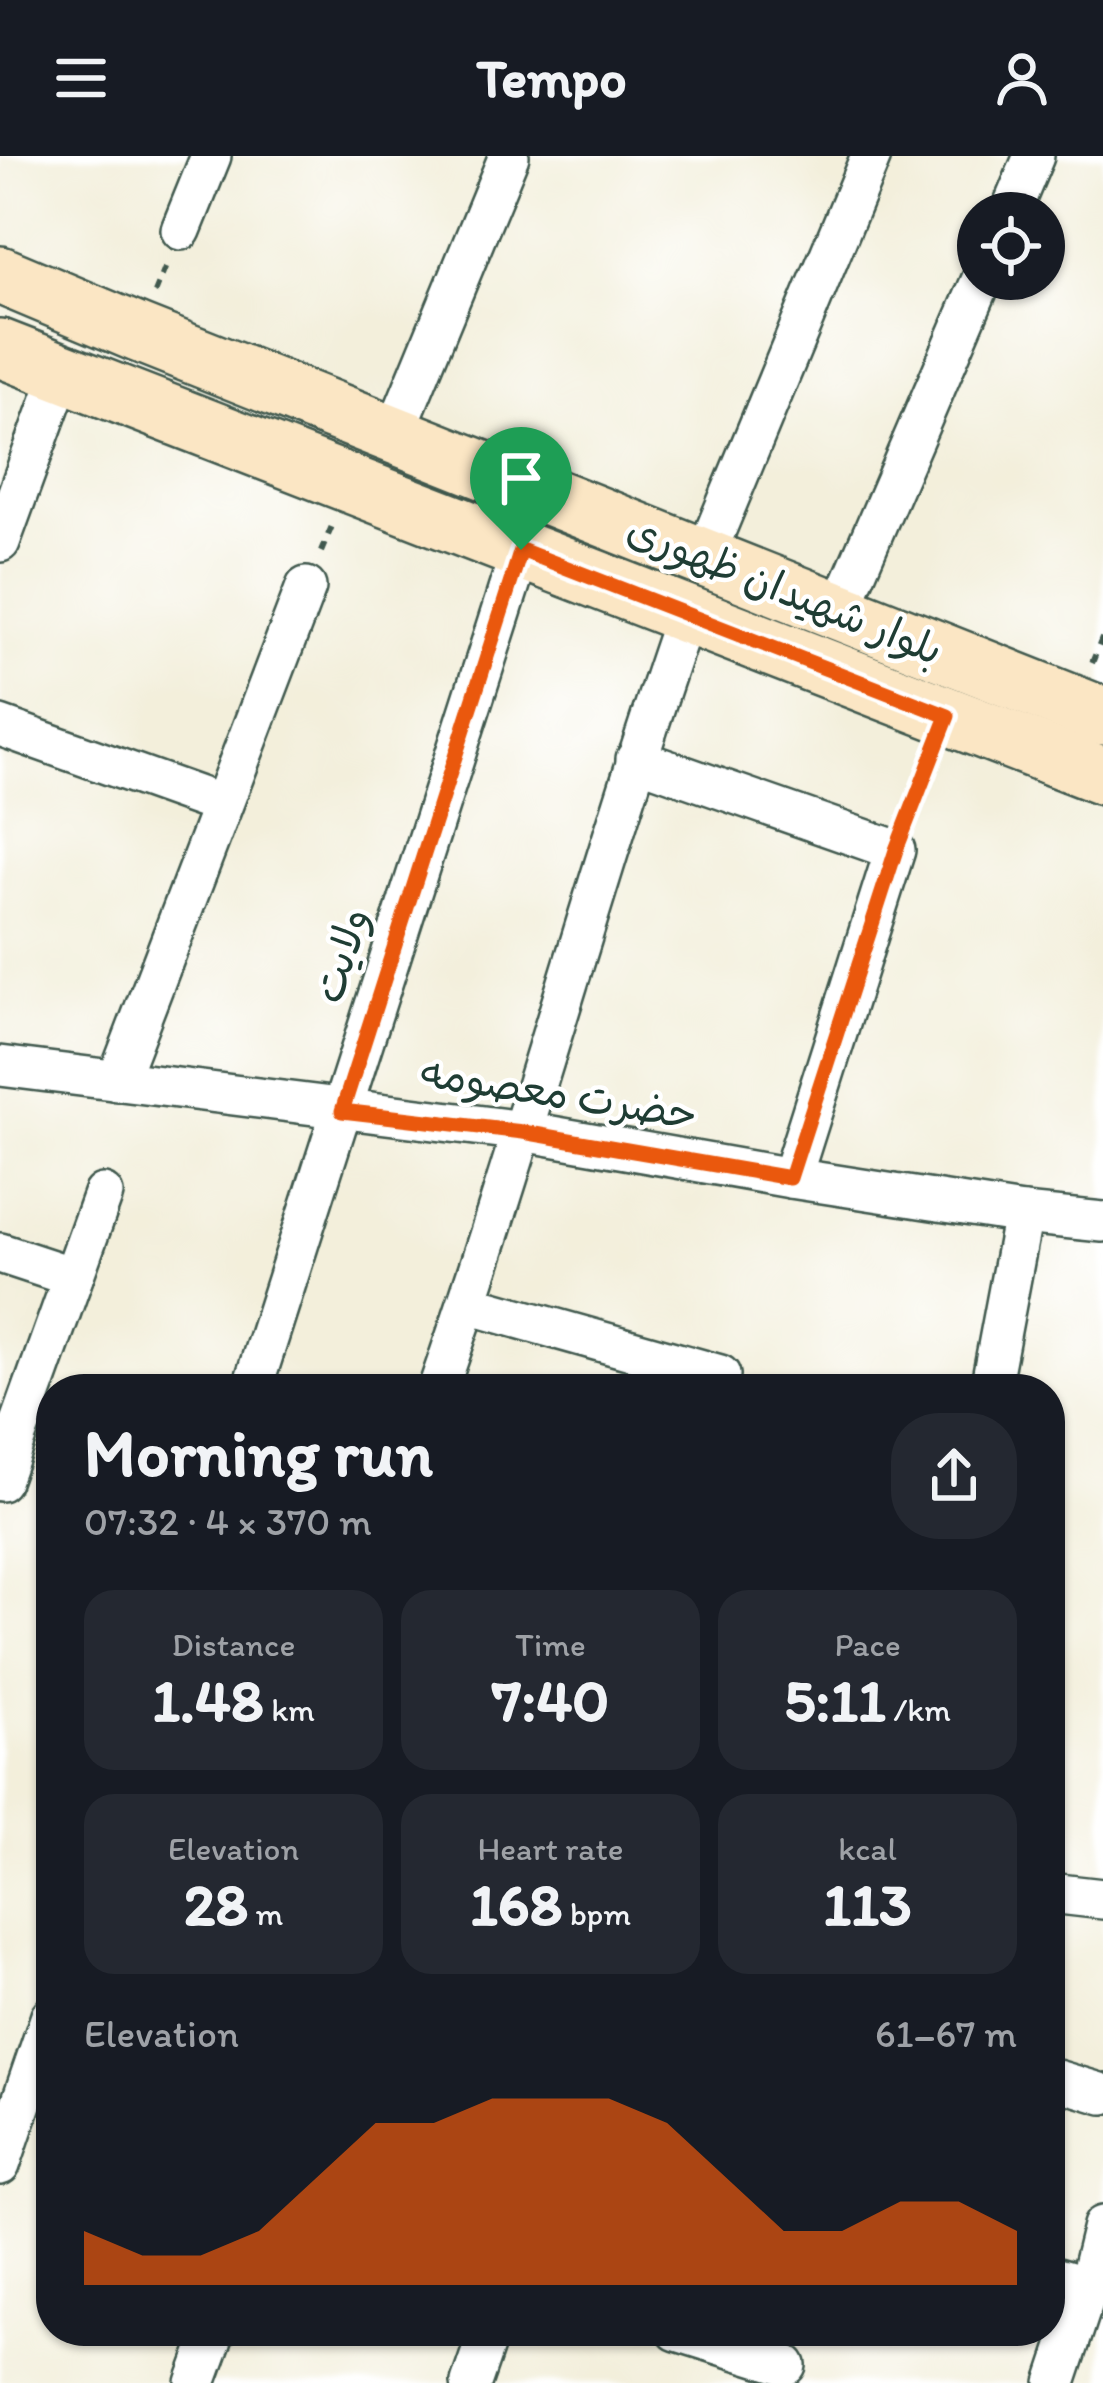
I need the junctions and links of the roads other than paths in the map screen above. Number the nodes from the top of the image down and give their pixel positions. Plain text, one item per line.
1 (211, 156) edge
2 (509, 156) edge
3 (871, 156) edge
4 (1034, 156) edge
5 (1019, 192) edge
6 (181, 230) road end
7 (0, 274) edge
8 (973, 300) edge
9 (0, 348) edge
10 (62, 372) junction
11 (394, 435) junction
12 (0, 542) edge
13 (521, 550) junction
14 (705, 556) junction
15 (306, 587) road end
16 (839, 612) junction
17 (686, 614) junction
18 (1103, 716) edge
19 (0, 726) edge
20 (636, 759) junction
21 (1103, 776) edge
22 (222, 805) junction
23 (0, 1066) edge
24 (117, 1081) junction
25 (342, 1111) junction
26 (523, 1132) junction
27 (790, 1178) junction
28 (103, 1194) dead end
29 (1023, 1214) junction
30 (1103, 1222) edge
31 (0, 1253) edge
32 (73, 1277) junction
33 (468, 1304) junction
34 (38, 1374) edge
35 (258, 1374) edge
36 (444, 1374) edge
37 (716, 1374) edge
38 (993, 1374) edge
39 (36, 1380) edge
40 (0, 1481) edge
41 (1065, 1895) edge
42 (1103, 1899) edge
43 (1065, 2082) edge
44 (1103, 2093) edge
45 (35, 2117) edge
46 (0, 2165) edge
47 (1103, 2225) edge
48 (1065, 2280) edge
49 (1088, 2287) junction
50 (210, 2346) edge
51 (483, 2346) edge
52 (734, 2346) edge
53 (787, 2360) edge
54 (196, 2383) edge
55 (471, 2383) edge
56 (1056, 2383) edge

1 - 6 street
2 - 11 street
3 - 14 street
4 - 5 street
7 - 11 street, بلوار شهیدان ظهوری
8 - 16 street
9 - 10 street, بلوار شهیدان ظهوری
10 - 12 street
10 - 13 street, بلوار شهیدان ظهوری
11 - 14 street, بلوار شهیدان ظهوری
13 - 17 street, بلوار شهیدان ظهوری
13 - 25 street, ولایت
14 - 16 street, بلوار شهیدان ظهوری
15 - 22 street
16 - 18 street, بلوار شهیدان ظهوری
17 - 20 street
17 - 21 street, بلوار شهیدان ظهوری
19 - 22 street
20 - 26 street
20 - 27 street
22 - 24 street
23 - 24 street, حضرت معصومه
24 - 25 street, حضرت معصومه
25 - 26 street, حضرت معصومه
25 - 35 street, ولایت
26 - 27 street, حضرت معصومه
26 - 33 street
27 - 29 street, حضرت معصومه
28 - 32 street
29 - 30 street, حضرت معصومه
29 - 38 street
31 - 32 street
32 - 34 street
33 - 36 street
33 - 37 street
39 - 40 street
41 - 42 street
43 - 44 street
45 - 46 street
47 - 49 street
48 - 49 street
49 - 56 street
50 - 54 street
51 - 55 street
52 - 53 street

